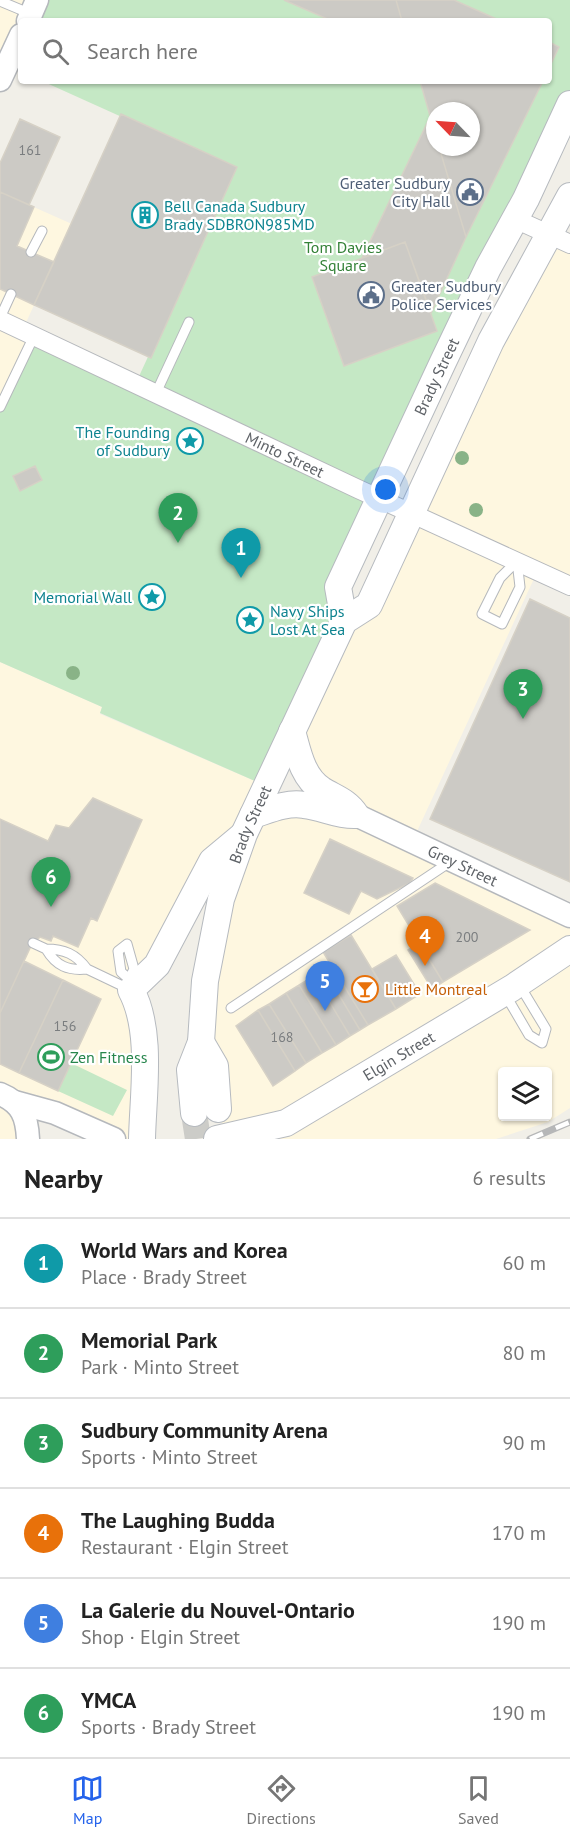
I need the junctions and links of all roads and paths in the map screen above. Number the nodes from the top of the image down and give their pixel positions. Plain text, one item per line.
1 (0, 1) edge
2 (32, 12) edge
3 (18, 41) edge
4 (0, 80) edge
5 (570, 104) edge
6 (570, 196) edge
7 (515, 219) junction
8 (42, 231) dead end
9 (560, 239) edge
10 (31, 252) dead end
11 (11, 294) dead end
12 (0, 319) edge
13 (189, 322) dead end
14 (34, 336) junction
15 (156, 393) junction
16 (0, 407) edge
17 (379, 498) junction
18 (413, 514) junction
19 (517, 561) junction
20 (570, 586) edge
21 (344, 621) junction
22 (292, 731) junction
23 (356, 814) junction
24 (248, 825) junction
25 (452, 860) junction
26 (570, 916) edge
27 (33, 944) dead end
28 (46, 949) junction
29 (570, 949) edge
30 (87, 969) junction
31 (130, 984) junction
32 (511, 988) junction
33 (231, 1008) dead end
34 (8, 1098) edge
35 (206, 1111) tunnel mouth
36 (28, 1139) edge
37 (114, 1139) edge
38 (142, 1139) edge
39 (218, 1139) edge

1 - 2 lane
3 - 4 street
5 - 7 main road, Brady Street
6 - 9 main road
7 - 9 street
7 - 17 main road, Brady Street
8 - 10 lane
9 - 18 main road
11 - 12 lane
12 - 14 street, Minto Street
13 - 15 lane
14 - 15 street, Minto Street
14 - 16 lane
15 - 17 street, Minto Street
17 - 18 street, Minto Street
17 - 21 main road, Brady Street
18 - 19 street, Minto Street
18 - 21 main road
19 - 19 lane
19 - 20 street, Minto Street
21 - 22 main road, Brady Street
22 - 23 main road
22 - 24 main road, Brady Street
23 - 24 main road
23 - 25 street, Grey Street
24 - 31 main road
24 - 35 main road, Brady Street
25 - 26 street, Grey Street
25 - 33 lane
27 - 28 lane
28 - 30 lane
28 - 30 lane
29 - 32 main road, Elgin Street
30 - 31 lane
31 - 38 main road
32 - 32 lane
32 - 39 main road, Elgin Street
34 - 36 street
34 - 37 street

